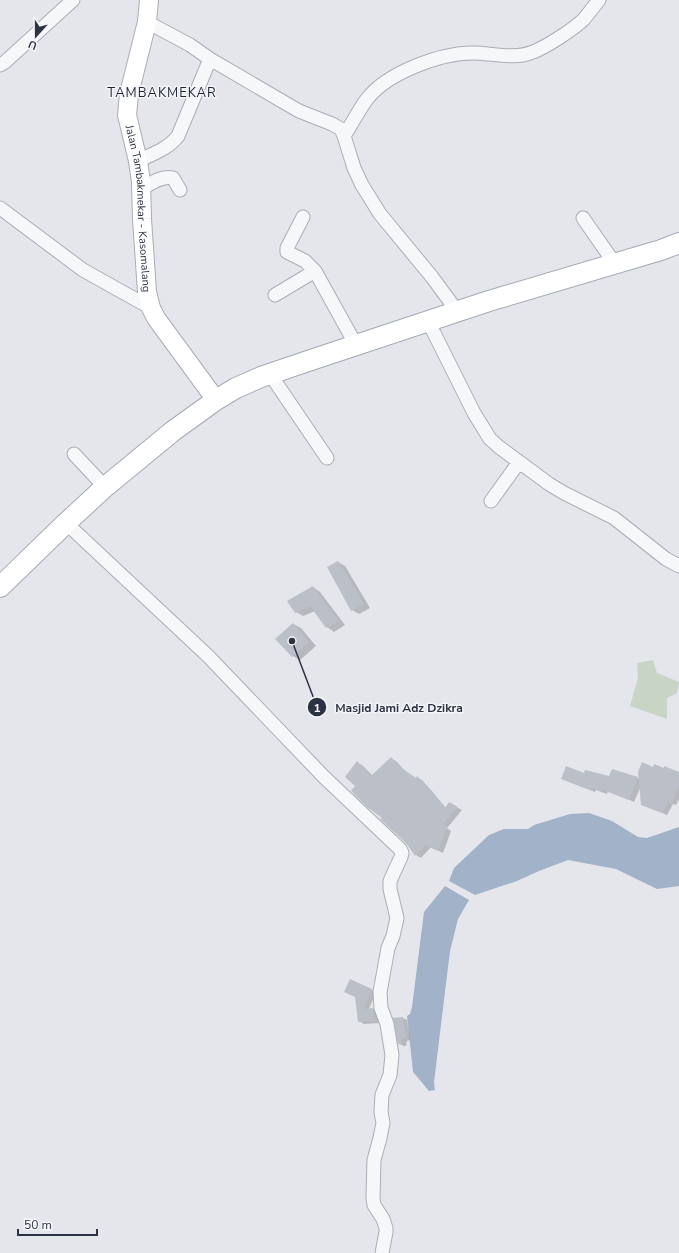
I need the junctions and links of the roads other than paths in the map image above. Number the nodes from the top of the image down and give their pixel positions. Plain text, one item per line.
1 (73, 0) edge
2 (150, 0) edge
3 (599, 0) edge
4 (147, 22) junction
5 (210, 59) junction
6 (1, 67) edge
7 (344, 136) junction
8 (138, 161) junction
9 (141, 190) junction
10 (180, 190) dead end
11 (0, 208) edge
12 (303, 217) dead end
13 (583, 218) dead end
14 (679, 244) edge
15 (615, 264) junction
16 (315, 271) junction
17 (276, 295) dead end
18 (151, 308) junction
19 (457, 311) junction
20 (428, 321) junction
21 (356, 345) junction
22 (270, 374) junction
23 (216, 400) junction
24 (74, 454) dead end
25 (327, 458) dead end
26 (519, 462) junction
27 (105, 487) junction
28 (491, 501) dead end
29 (66, 523) junction
30 (679, 566) edge
31 (0, 587) edge
32 (382, 1253) edge

1 - 6 street
2 - 4 street, Jalan Tambakmekar - Kasomalang
3 - 7 street
4 - 5 street
4 - 8 street, Jalan Tambakmekar - Kasomalang
5 - 7 street
5 - 8 street
7 - 19 street
8 - 9 street, Jalan Tambakmekar - Kasomalang
9 - 10 street
9 - 18 street, Jalan Tambakmekar - Kasomalang
11 - 18 street
12 - 16 street
13 - 15 street
14 - 15 main road
15 - 19 main road
16 - 17 street
16 - 21 street
18 - 23 street, Jalan Tambakmekar - Kasomalang
19 - 20 main road
20 - 21 main road
20 - 26 street
21 - 22 main road
22 - 23 main road
22 - 25 street
23 - 27 main road
24 - 27 street
26 - 28 street
26 - 30 street
27 - 29 main road
29 - 31 main road
29 - 32 street

